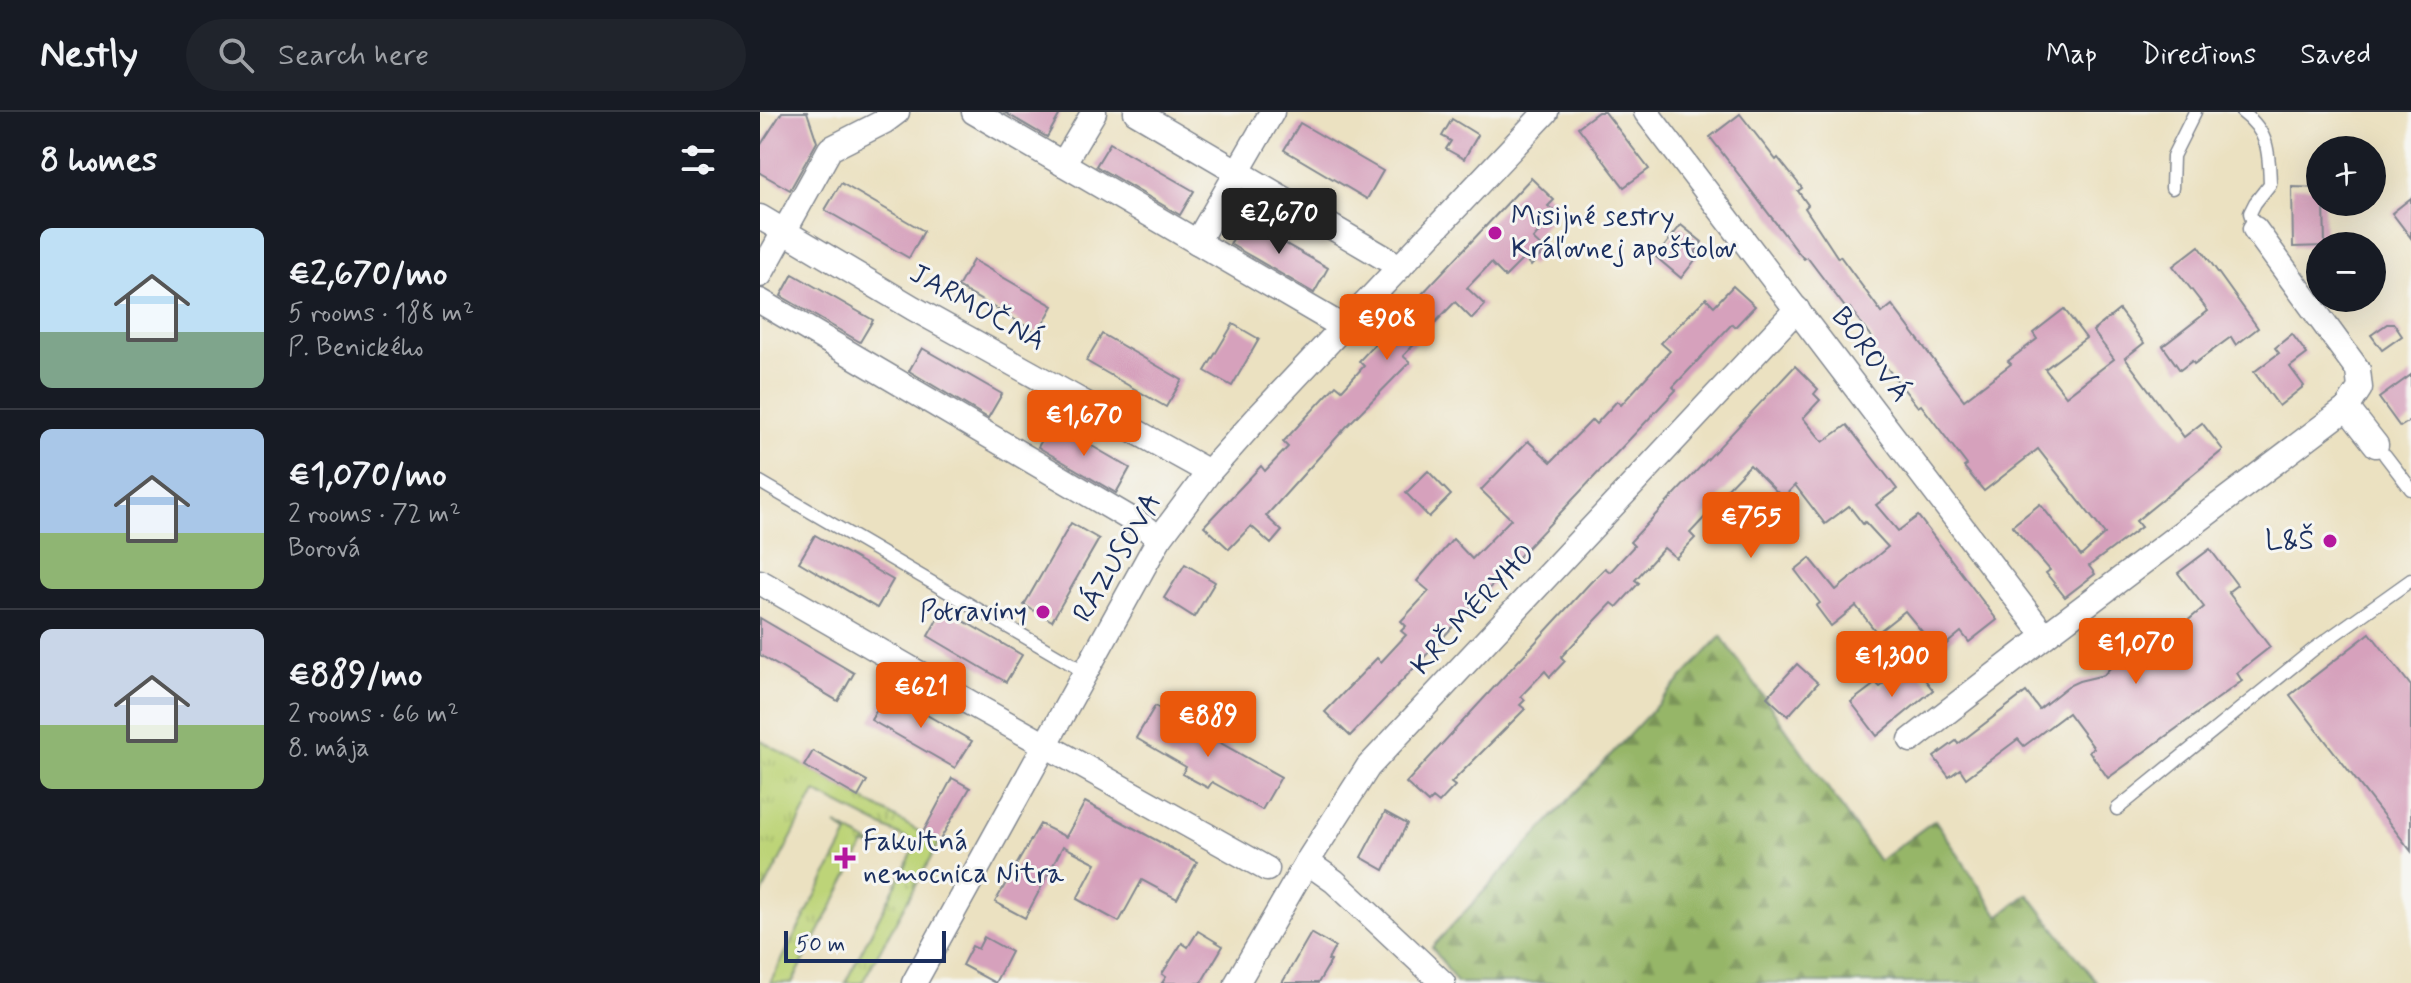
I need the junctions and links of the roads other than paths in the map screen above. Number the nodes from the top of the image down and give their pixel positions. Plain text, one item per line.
1 (897, 112) edge
2 (974, 112) edge
3 (1094, 112) edge
4 (1136, 112) edge
5 (1272, 112) edge
6 (1546, 112) edge
7 (1646, 112) edge
8 (2195, 112) edge
9 (2242, 112) edge
10 (1063, 164) junction
11 (1238, 172) junction
12 (2172, 188) dead end
13 (760, 217) edge
14 (2255, 229) joint
15 (785, 232) junction
16 (1197, 242) junction
17 (1400, 267) junction
18 (760, 275) edge
19 (760, 301) edge
20 (1797, 309) junction
21 (1343, 327) junction
22 (2347, 408) junction
23 (2380, 450) joint
24 (1209, 472) junction
25 (760, 482) edge
26 (2411, 489) edge
27 (1159, 539) junction
28 (2411, 580) edge
29 (760, 582) edge
30 (2045, 636) junction
31 (1085, 672) junction
32 (1911, 740) dead end
33 (1044, 744) junction
34 (2117, 809) dead end
35 (1307, 862) junction
36 (1267, 869) dead end
37 (914, 983) edge
38 (1237, 983) edge
39 (1443, 983) edge

1 - 15 street
2 - 10 street
3 - 10 street
4 - 11 street
5 - 11 street
6 - 17 street, RÁZUSOVA
7 - 20 street, BOROVÁ
8 - 12 lane
9 - 14 lane
10 - 16 street
11 - 16 street
11 - 17 street
13 - 15 street, JARMOČNÁ
14 - 22 street
15 - 18 street
15 - 24 street, JARMOČNÁ
16 - 21 street
17 - 21 street, RÁZUSOVA
19 - 27 street
20 - 30 street, BOROVÁ
20 - 35 street, KRČMÉRYHO
21 - 24 street, RÁZUSOVA
22 - 23 street
22 - 30 street
23 - 26 lane
24 - 27 street, RÁZUSOVA
25 - 31 lane
27 - 31 street, RÁZUSOVA
28 - 34 lane
29 - 33 street
30 - 32 street
31 - 33 street, RÁZUSOVA
33 - 36 street
33 - 37 street, RÁZUSOVA
35 - 38 street, KRČMÉRYHO
35 - 39 street

